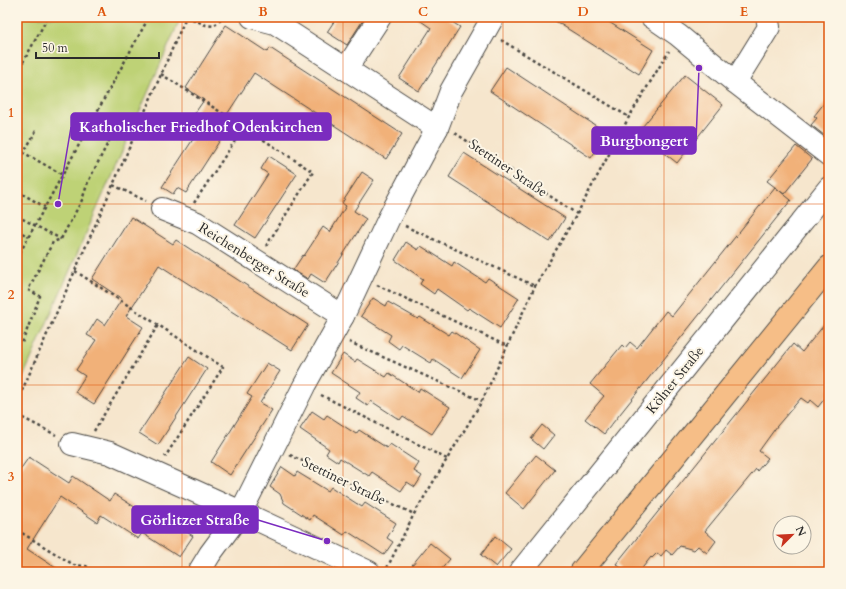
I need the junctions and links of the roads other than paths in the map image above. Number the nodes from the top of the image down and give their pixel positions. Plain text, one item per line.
1 (252, 17) edge
2 (380, 17) edge
3 (652, 17) edge
4 (767, 17) edge
5 (277, 20) edge
6 (489, 24) edge
7 (346, 70) junction
8 (735, 82) junction
9 (438, 125) junction
10 (829, 155) edge
11 (829, 188) edge
12 (162, 209) road end
13 (829, 267) edge
14 (343, 316) junction
15 (78, 445) road end
16 (241, 512) junction
17 (199, 572) edge
18 (368, 572) edge
19 (520, 572) edge
20 (581, 572) edge

1 - 5 street
2 - 7 street
3 - 8 street
4 - 8 street
5 - 7 street
6 - 9 street
7 - 9 street
8 - 10 street
9 - 14 street
11 - 19 street, Kölner Straße
12 - 14 street, Reichenberger Straße
13 - 20 main road
14 - 16 street
15 - 16 street
16 - 17 street
16 - 18 street

